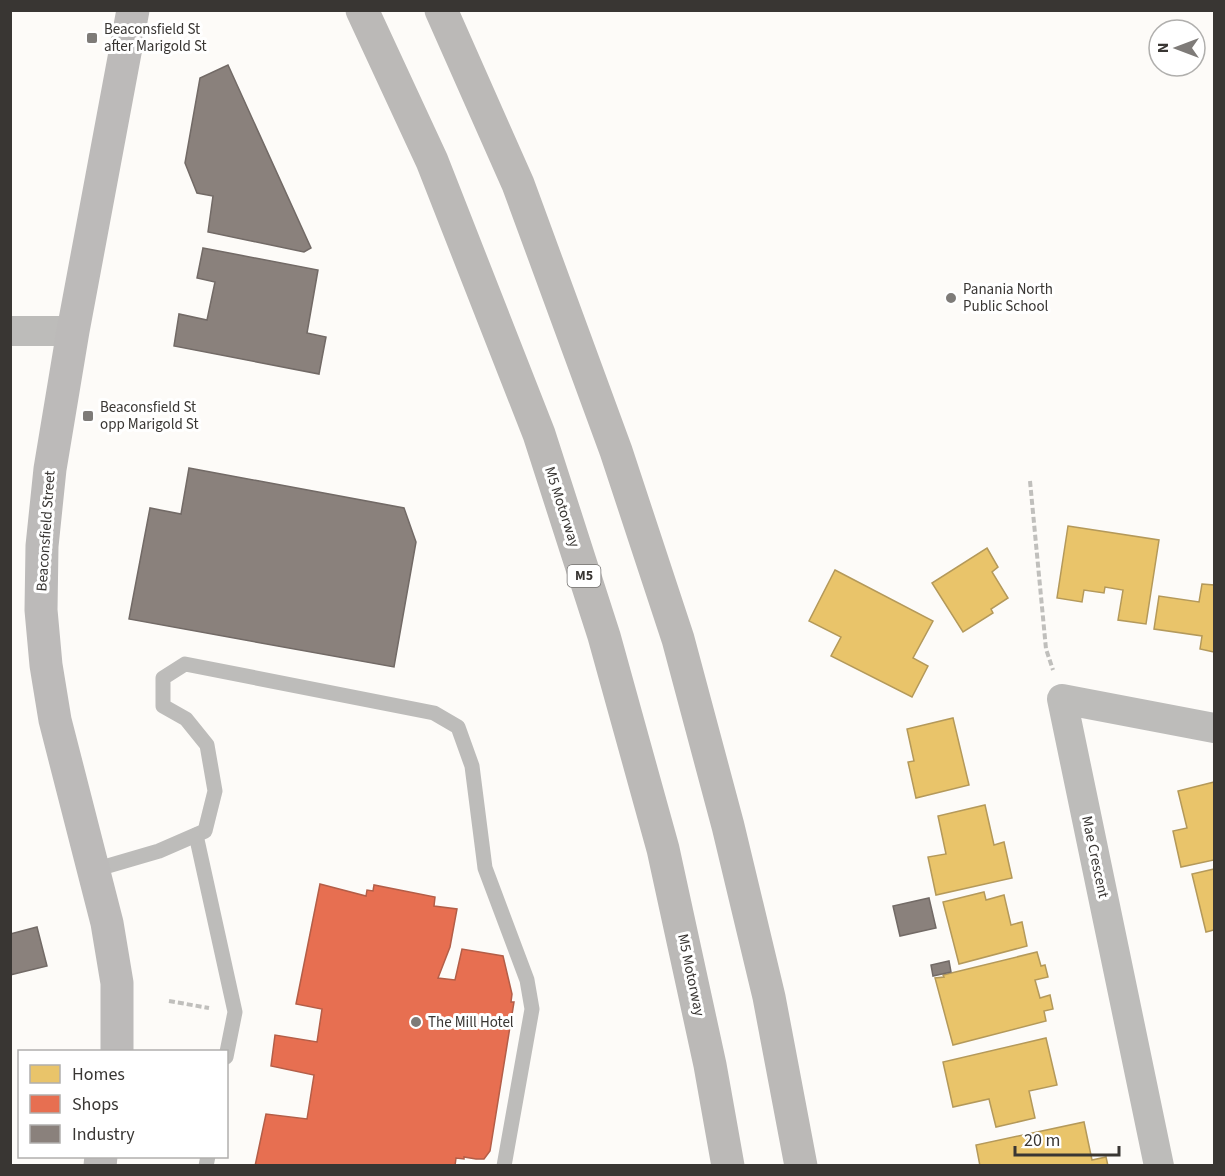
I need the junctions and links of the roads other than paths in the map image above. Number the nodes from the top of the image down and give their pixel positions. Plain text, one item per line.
1 (133, 10) edge
2 (362, 10) edge
3 (441, 10) edge
4 (10, 331) edge
5 (73, 331) junction
6 (1215, 728) edge
7 (196, 835) junction
8 (94, 870) junction
9 (117, 1050) edge
10 (227, 1050) edge
11 (504, 1166) edge
12 (728, 1166) edge
13 (801, 1166) edge
14 (1159, 1166) edge

1 - 5 main road, Beaconsfield Street
2 - 12 highway, M5 Motorway / M5
3 - 13 highway
4 - 5 street
5 - 8 main road, Beaconsfield Street
6 - 14 street, Mae Crescent
7 - 8 lane
7 - 10 lane
7 - 11 lane
8 - 9 main road, Beaconsfield Street

